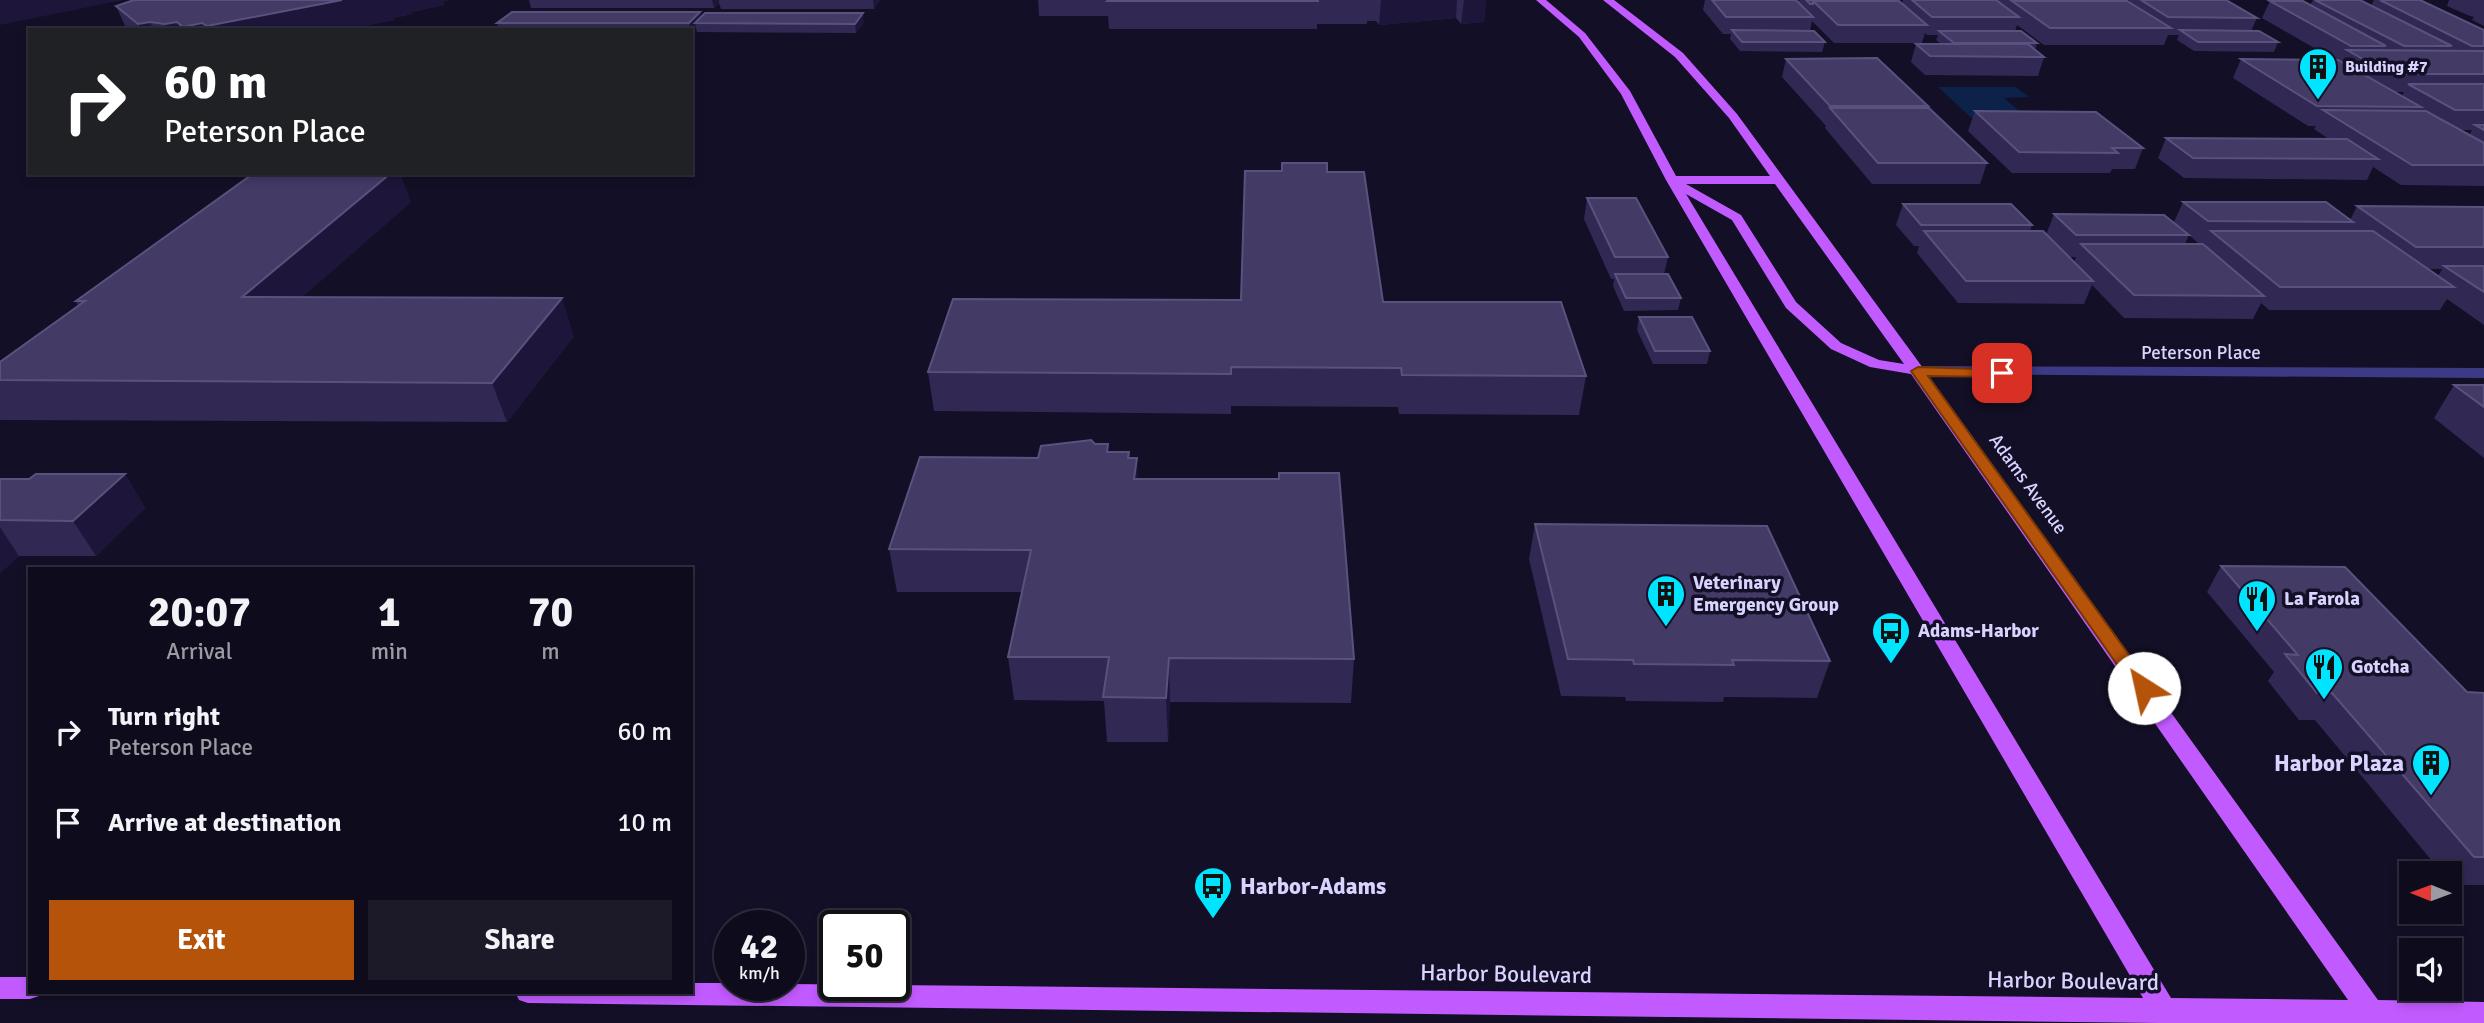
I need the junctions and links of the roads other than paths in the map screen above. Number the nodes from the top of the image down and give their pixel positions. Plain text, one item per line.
1 (1541, 0) edge
2 (1608, 0) edge
3 (1672, 180) junction
4 (1779, 180) junction
5 (1918, 371) junction
6 (2484, 373) edge
7 (0, 988) edge
8 (28, 988) edge
9 (658, 994) edge
10 (2484, 1013) edge
11 (2168, 1017) edge
12 (2376, 1018) edge

1 - 3 main road
2 - 4 main road, Adams Avenue
3 - 4 main road
3 - 5 main road
3 - 11 main road
4 - 5 main road, Adams Avenue
5 - 6 street, Peterson Place
5 - 12 main road, Adams Avenue
7 - 8 main road
9 - 11 main road, Harbor Boulevard
10 - 12 main road, Harbor Boulevard
11 - 12 main road, Harbor Boulevard

